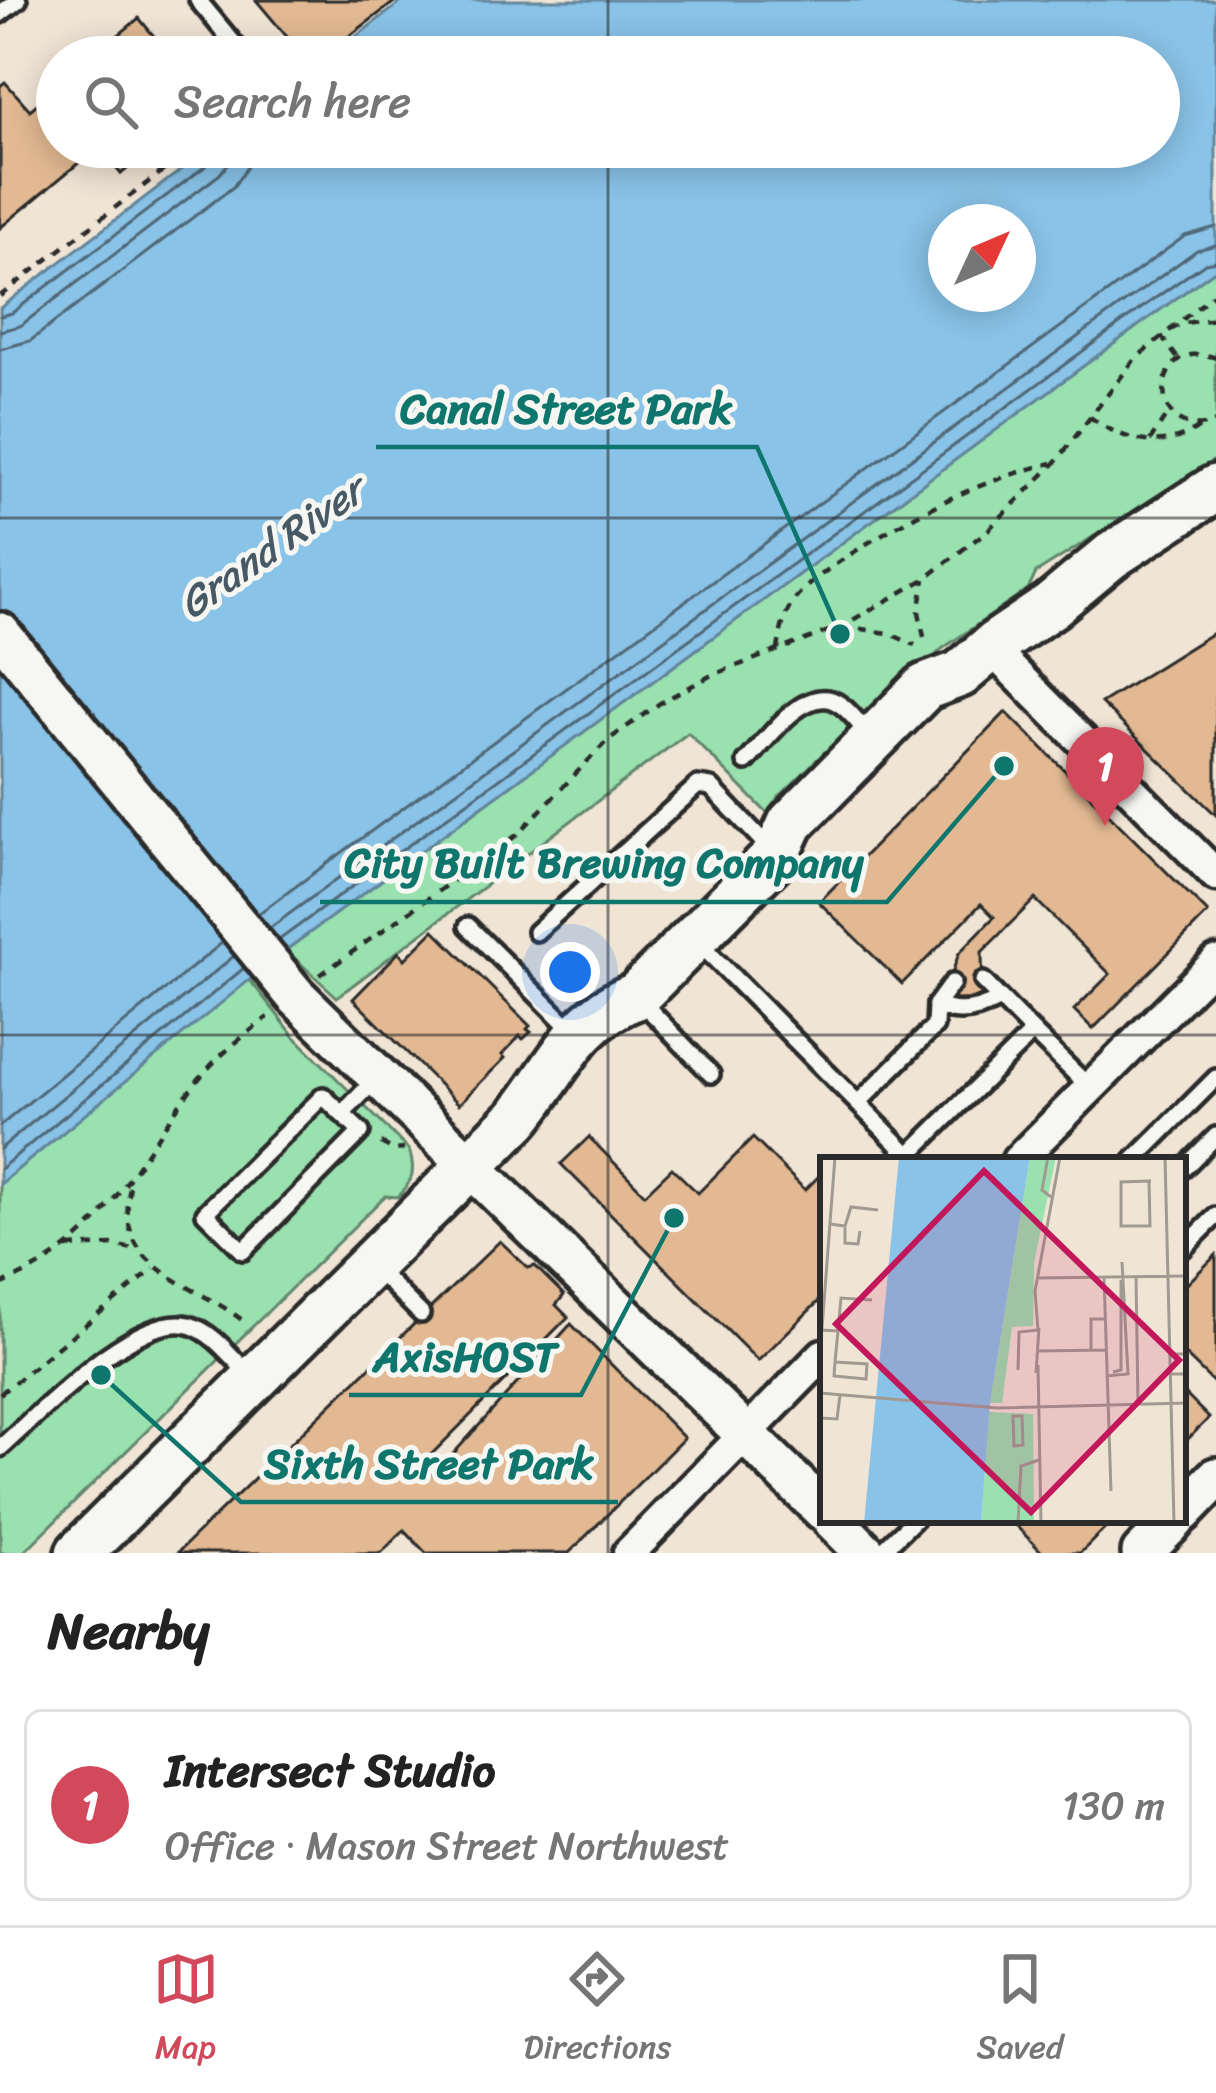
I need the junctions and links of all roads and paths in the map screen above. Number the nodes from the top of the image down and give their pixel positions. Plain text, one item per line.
1 (18, 0) edge
2 (198, 0) edge
3 (0, 14) edge
4 (228, 36) edge
5 (167, 168) edge
6 (1216, 292) edge
7 (0, 296) edge
8 (1216, 319) edge
9 (1161, 335) junction
10 (1214, 356) edge
11 (1179, 360) junction
12 (1169, 411) junction
13 (1090, 417) junction
14 (1216, 422) edge
15 (1200, 427) junction
16 (1149, 442) junction
17 (1056, 461) junction
18 (1216, 488) edge
19 (1216, 519) edge
20 (925, 579) junction
21 (1042, 613) junction
22 (842, 626) junction
23 (0, 633) edge
24 (924, 637) dead end
25 (915, 645) dead end
26 (778, 650) junction
27 (975, 661) junction
28 (873, 740) junction
29 (746, 763) dead end
30 (776, 856) junction
31 (1216, 875) edge
32 (468, 926) dead end
33 (536, 932) dead end
34 (694, 938) junction
35 (1216, 962) edge
36 (983, 981) dead end
37 (311, 982) dead end
38 (952, 983) dead end
39 (636, 996) junction
40 (1000, 999) junction
41 (936, 1005) junction
42 (278, 1009) dead end
43 (1033, 1032) junction
44 (578, 1036) junction
45 (711, 1074) dead end
46 (377, 1078) junction
47 (1216, 1078) edge
48 (1090, 1088) junction
49 (858, 1103) junction
50 (523, 1113) junction
51 (342, 1114) junction
52 (361, 1132) junction
53 (1216, 1136) edge
54 (410, 1148) dead end
55 (911, 1157) edge
56 (1021, 1157) edge
57 (1137, 1157) edge
58 (472, 1166) junction
59 (1186, 1166) edge
60 (131, 1181) junction
61 (1216, 1216) edge
62 (1186, 1246) edge
63 (68, 1247) junction
64 (139, 1250) junction
65 (372, 1265) junction
66 (154, 1269) junction
67 (0, 1285) edge
68 (421, 1314) dead end
69 (242, 1320) dead end
70 (820, 1357) edge
71 (254, 1380) junction
72 (0, 1394) edge
73 (746, 1433) junction
74 (0, 1448) edge
75 (820, 1507) edge
76 (836, 1523) edge
77 (911, 1523) edge
78 (1171, 1523) edge
79 (79, 1553) edge
80 (629, 1553) edge
81 (866, 1553) edge
82 (880, 1553) edge
83 (1142, 1553) edge

1 - 3 lane
2 - 4 lane
5 - 7 path
6 - 9 path
8 - 9 path
9 - 11 path
9 - 13 path
10 - 11 path
11 - 12 path
12 - 15 path
12 - 16 path
13 - 16 path
13 - 17 path
14 - 15 path
15 - 16 path
17 - 20 path
17 - 26 path
18 - 21 main road
19 - 21 main road
20 - 22 path
20 - 24 path
21 - 27 main road
22 - 25 path
22 - 26 path
23 - 46 street
26 - 37 path
27 - 28 main road
27 - 30 main road
27 - 31 street
28 - 29 lane
28 - 30 main road
30 - 33 lane
30 - 34 main road
32 - 44 lane
34 - 39 main road
34 - 49 lane
35 - 48 street
36 - 40 lane
38 - 41 lane
39 - 44 main road
39 - 45 lane
39 - 50 main road
40 - 41 lane
40 - 43 lane
41 - 49 lane
42 - 60 path
43 - 48 lane
43 - 55 lane
44 - 50 main road
46 - 51 lane
46 - 58 street
47 - 57 lane
48 - 56 street
49 - 55 lane
50 - 58 main road
51 - 52 lane
51 - 52 lane
52 - 54 path
53 - 59 lane
58 - 65 main road
58 - 73 street
60 - 63 path
60 - 64 path
61 - 62 lane
63 - 64 path
63 - 67 path
64 - 66 path
65 - 68 lane
65 - 71 main road
66 - 69 path
66 - 72 path
70 - 73 street
71 - 74 lane
71 - 79 main road
73 - 75 street
73 - 80 street
76 - 81 street
77 - 82 lane
78 - 83 street

